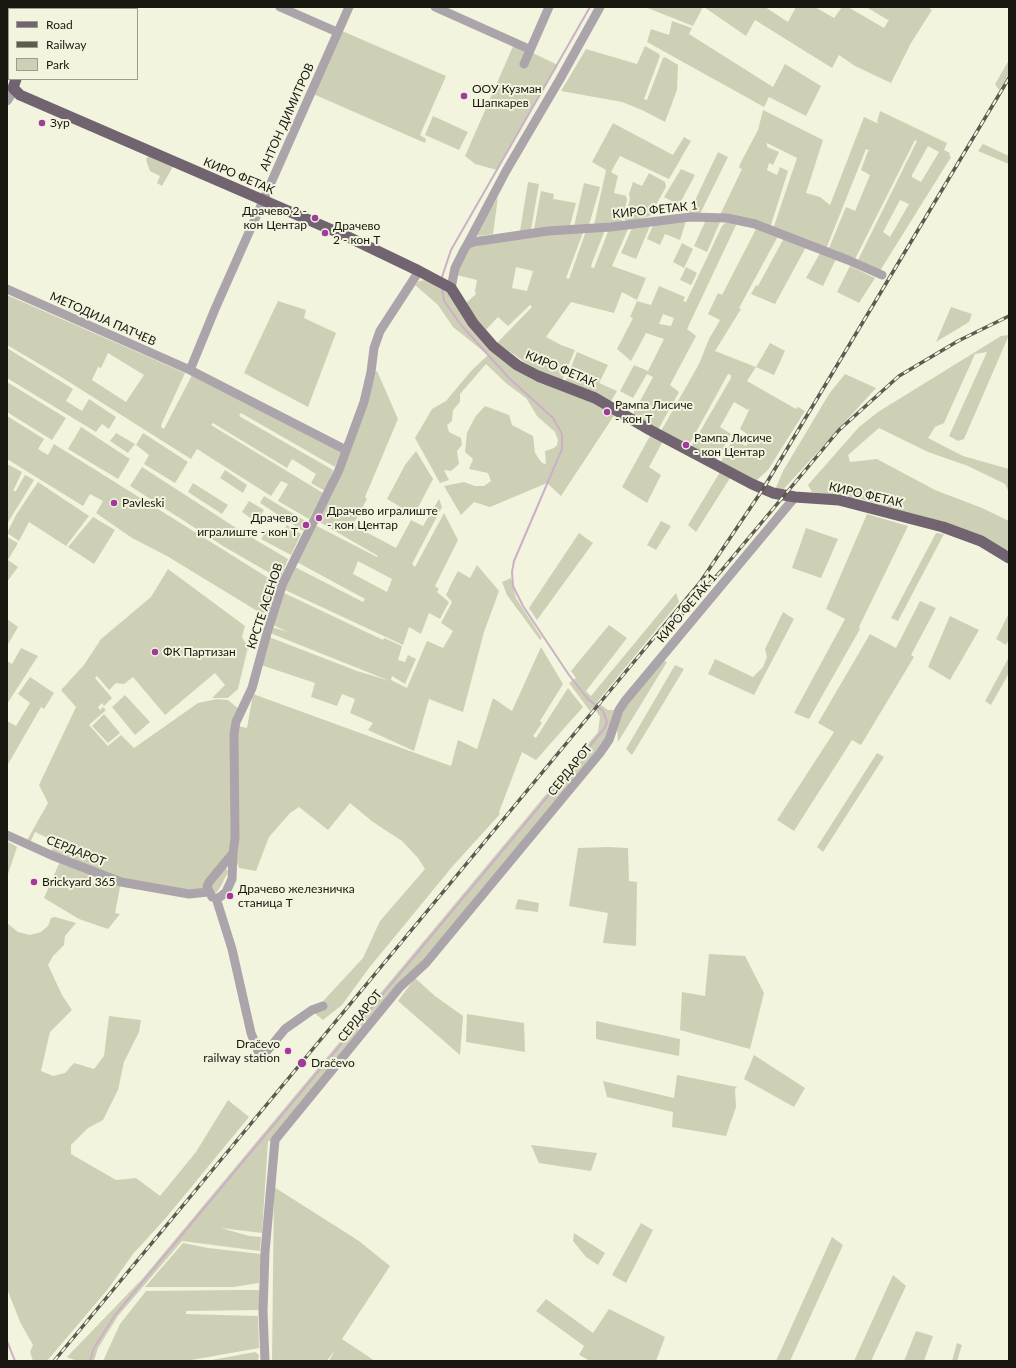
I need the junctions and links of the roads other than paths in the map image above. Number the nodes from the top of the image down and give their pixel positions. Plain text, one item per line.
1 (280, 7) edge
2 (349, 7) edge
3 (435, 7) edge
4 (549, 7) edge
5 (600, 7) edge
6 (338, 32) junction
7 (529, 49) junction
8 (524, 64) dead end
9 (12, 80) edge
10 (13, 80) edge
11 (7, 101) edge
12 (263, 200) junction
13 (467, 245) junction
14 (419, 270) junction
15 (882, 276) dead end
16 (451, 288) junction
17 (7, 289) edge
18 (190, 370) junction
19 (346, 450) junction
20 (789, 499) junction
21 (1009, 558) edge
22 (609, 740) joint
23 (7, 835) edge
24 (233, 853) junction
25 (208, 892) junction
26 (216, 898) junction
27 (323, 1006) dead end
28 (265, 1361) edge

1 - 6 street
2 - 6 street, АНТОН ДИМИТРОВ
3 - 7 street
4 - 7 street
5 - 13 street
6 - 12 street, АНТОН ДИМИТРОВ
7 - 8 street
9 - 11 street
10 - 12 main road, КИРО ФЕТАК
12 - 14 main road, КИРО ФЕТАК
12 - 18 street, АНТОН ДИМИТРОВ
13 - 15 street, КИРО ФЕТАК 1
13 - 16 street
14 - 16 main road, КИРО ФЕТАК
14 - 19 street, КРСТЕ АСЕНОВ
16 - 20 main road, КИРО ФЕТАК
17 - 18 street, МЕТОДИЈА ПАТЧЕВ
18 - 19 street, МЕТОДИЈА ПАТЧЕВ
19 - 24 street, КРСТЕ АСЕНОВ
20 - 21 main road, КИРО ФЕТАК
20 - 22 street, КИРО ФЕТАК 1
22 - 28 street, СЕРДАРОТ
23 - 25 street, СЕРДАРОТ
24 - 25 street
24 - 26 street, КРСТЕ АСЕНОВ
25 - 26 street
26 - 27 street

